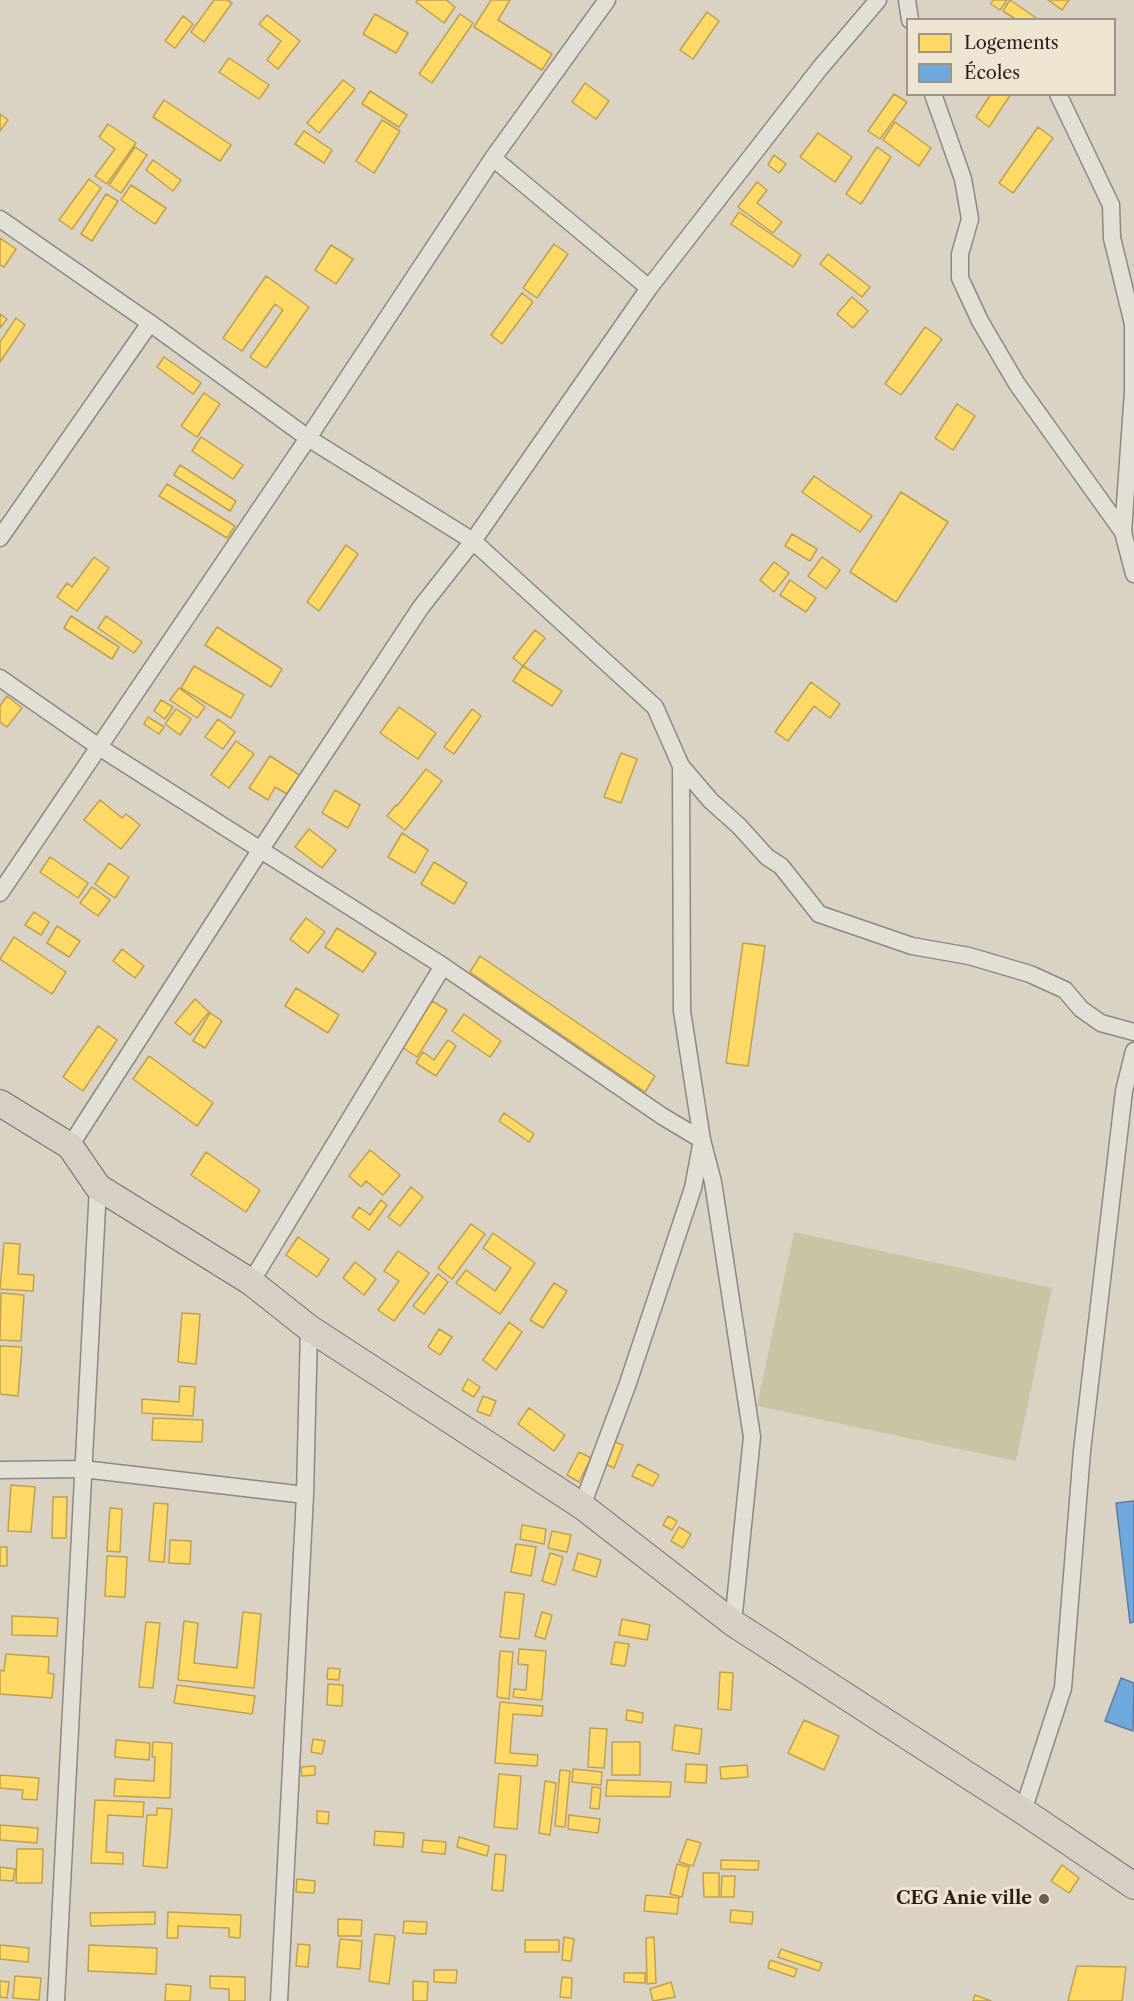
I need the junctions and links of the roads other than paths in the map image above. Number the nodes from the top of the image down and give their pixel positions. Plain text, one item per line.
1 (607, 0) edge
2 (878, 0) edge
3 (907, 0) edge
4 (910, 18) edge
5 (934, 96) edge
6 (1059, 96) edge
7 (493, 158) junction
8 (0, 219) edge
9 (649, 288) junction
10 (150, 323) junction
11 (308, 438) junction
12 (1123, 532) junction
13 (0, 538) edge
14 (473, 541) junction
15 (1134, 574) edge
16 (0, 678) edge
17 (99, 747) junction
18 (681, 766) junction
19 (261, 849) junction
20 (0, 893) edge
21 (443, 966) junction
22 (1134, 1032) edge
23 (1134, 1051) edge
24 (0, 1103) edge
25 (702, 1140) junction
26 (70, 1146) junction
27 (98, 1187) junction
28 (251, 1282) junction
29 (309, 1329) junction
30 (0, 1470) edge
31 (83, 1470) junction
32 (305, 1495) junction
33 (582, 1506) junction
34 (733, 1623) junction
35 (1023, 1811) junction
36 (1134, 1886) edge
37 (56, 2001) edge
38 (279, 2001) edge

1 - 7 street
2 - 9 street
3 - 4 street
5 - 12 street
6 - 12 street
7 - 9 street
7 - 11 street
8 - 10 street
9 - 14 street
10 - 11 street
10 - 13 street
11 - 14 street
11 - 17 street
12 - 15 street
14 - 18 street
14 - 19 street
16 - 17 street
17 - 19 street
17 - 20 street
18 - 22 street
18 - 25 street
19 - 21 street
19 - 26 street
21 - 25 street
21 - 28 street
23 - 35 street
24 - 26 main road
25 - 33 street
25 - 34 street
26 - 27 main road
27 - 28 main road
27 - 31 street
28 - 29 main road
29 - 32 street
29 - 33 main road
30 - 31 street
31 - 32 street
31 - 37 street
32 - 38 street
33 - 34 main road
34 - 35 main road
35 - 36 main road

